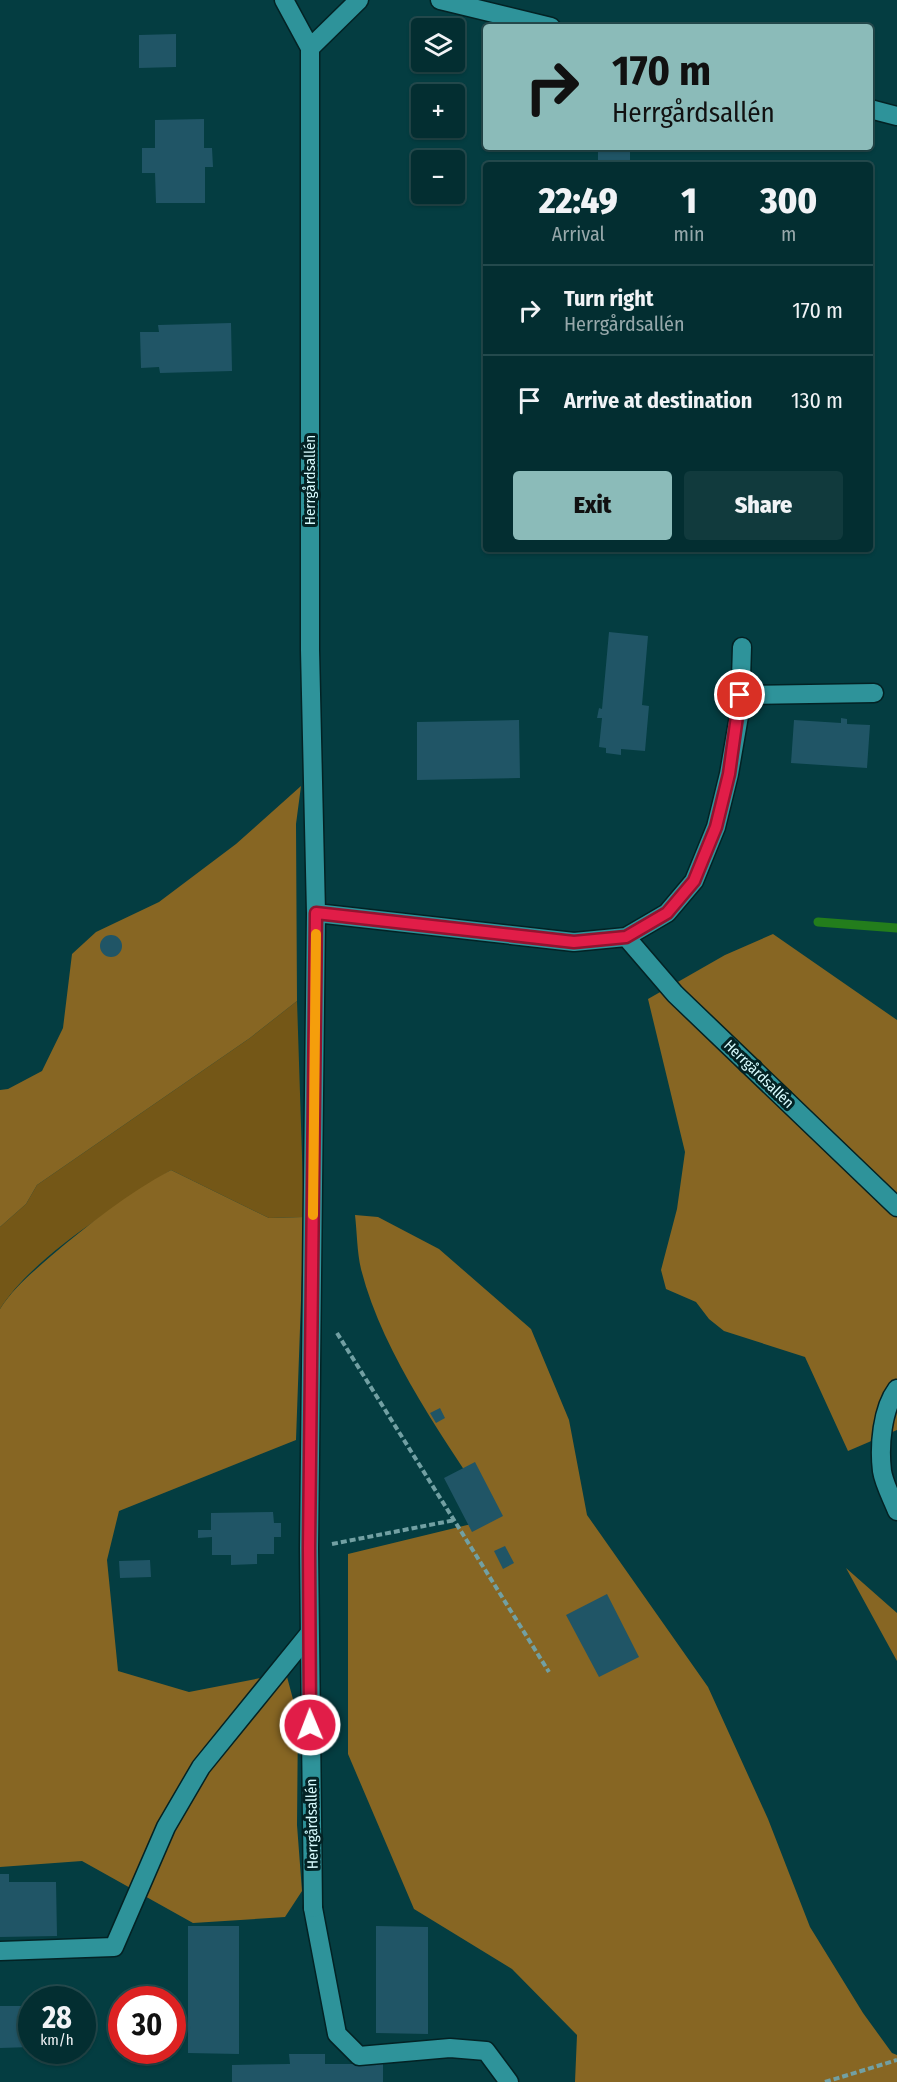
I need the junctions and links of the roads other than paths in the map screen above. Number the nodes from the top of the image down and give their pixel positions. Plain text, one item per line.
1 (284, 0) edge
2 (359, 0) edge
3 (440, 0) edge
4 (539, 24) edge
5 (310, 48) junction
6 (873, 110) edge
7 (897, 116) edge
8 (742, 647) dead end
9 (874, 693) dead end
10 (740, 695) junction
11 (316, 913) junction
12 (626, 937) junction
13 (897, 1206) edge
14 (897, 1389) edge
15 (897, 1511) edge
16 (309, 1634) junction
17 (0, 1951) edge
18 (509, 2082) edge

1 - 5 street
2 - 5 street
3 - 4 street
5 - 11 street, Herrgårdsallén
6 - 7 street
8 - 10 street
9 - 10 street
10 - 12 street
11 - 12 street
11 - 16 street, Herrgårdsallén
12 - 13 street, Herrgårdsallén
14 - 15 street
16 - 17 street
16 - 18 street, Herrgårdsallén

